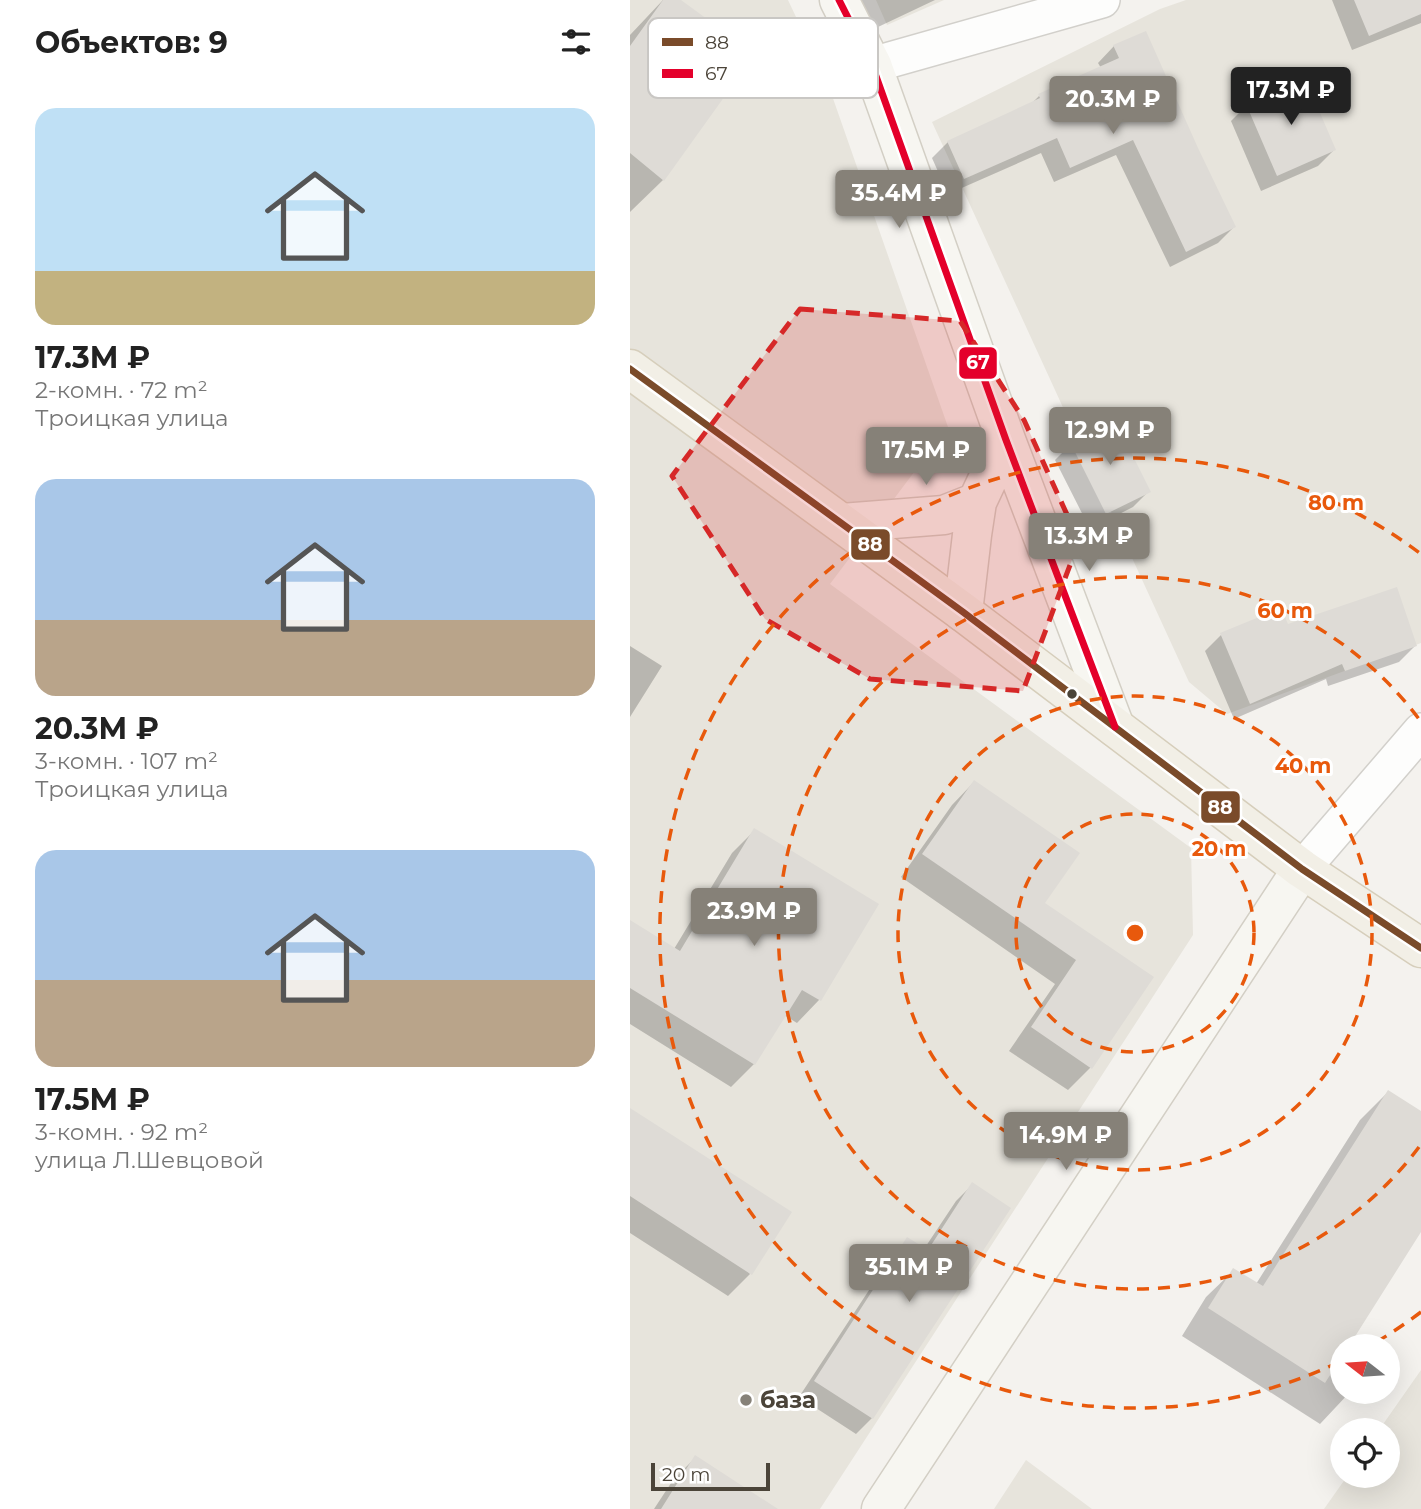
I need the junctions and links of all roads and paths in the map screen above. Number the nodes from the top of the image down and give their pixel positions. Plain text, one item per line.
1 (839, 0) edge
2 (1102, 0) edge
3 (848, 18) edge
4 (878, 63) edge
5 (878, 82) edge
6 (630, 369) edge
7 (1006, 440) junction
8 (977, 502) junction
9 (842, 523) junction
10 (962, 612) junction
11 (1115, 727) junction
12 (1421, 730) edge
13 (1302, 869) junction
14 (1421, 947) edge
15 (881, 1509) edge

1 - 3 street
2 - 4 street
5 - 7 street
6 - 9 main road
7 - 8 street
7 - 11 street
8 - 9 street
8 - 10 street
9 - 10 main road
10 - 11 main road
11 - 13 main road
12 - 13 street
13 - 14 main road
13 - 15 street

